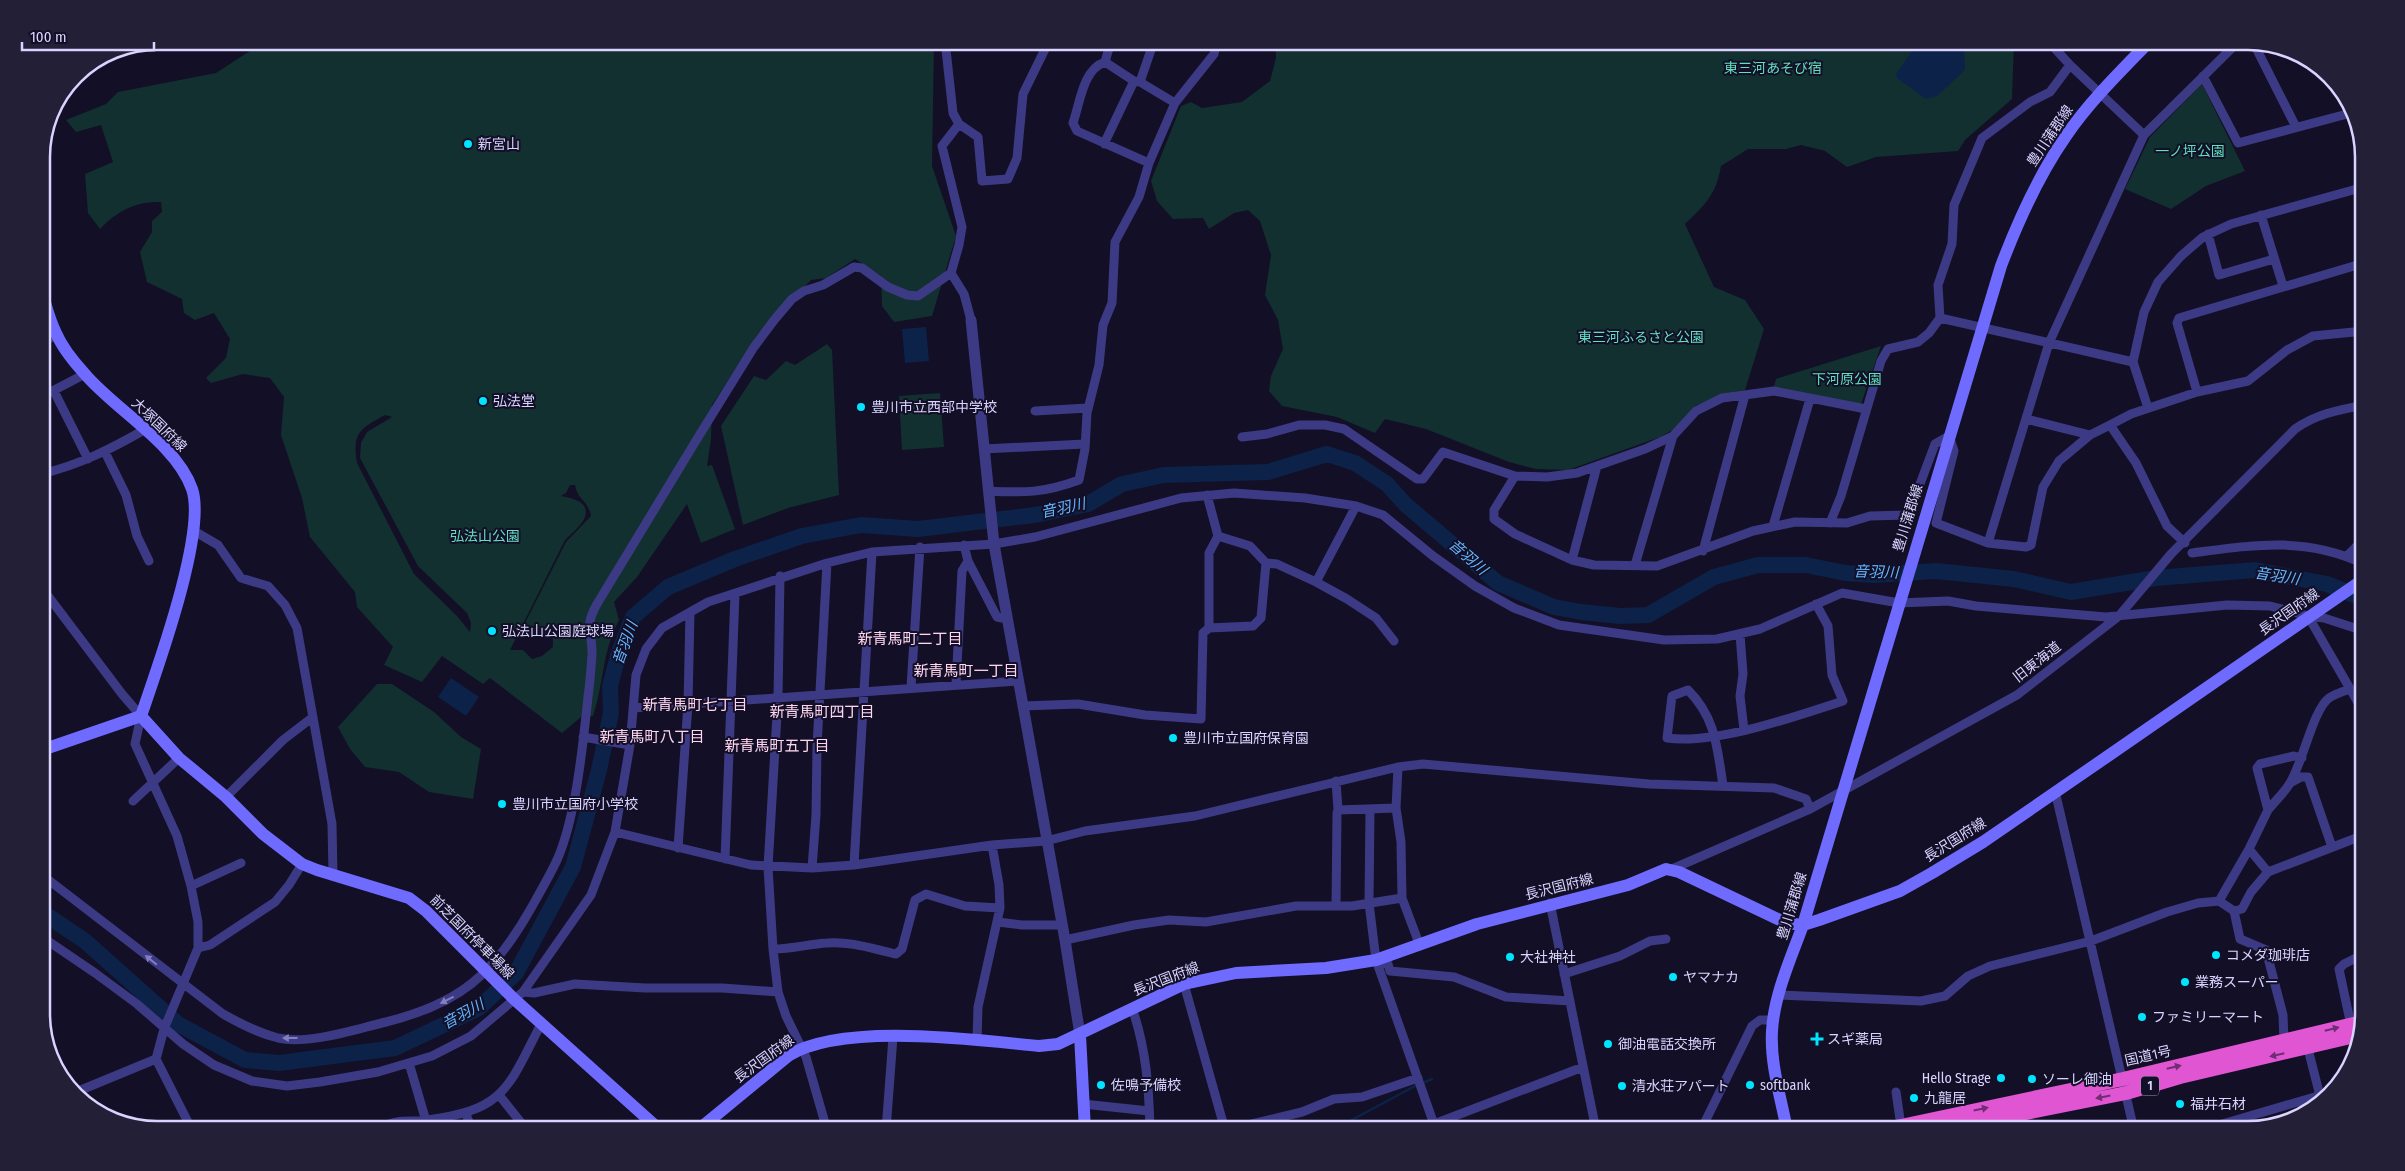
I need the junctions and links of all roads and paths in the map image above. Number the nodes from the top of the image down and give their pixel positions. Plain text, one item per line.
1 (946, 50) edge
2 (1045, 50) edge
3 (1108, 50) edge
4 (1150, 50) edge
5 (1215, 50) edge
6 (2057, 50) edge
7 (2141, 50) edge
8 (2230, 50) edge
9 (2257, 51) edge
10 (1105, 62) junction
11 (2070, 65) junction
12 (2203, 76) junction
13 (1137, 82) junction
14 (2100, 93) junction
15 (1175, 103) junction
16 (2346, 114) edge
17 (959, 124) junction
18 (2296, 127) junction
19 (2144, 135) junction
20 (1104, 144) junction
21 (1149, 163) junction
22 (2355, 189) edge
23 (2261, 215) junction
24 (2208, 234) junction
25 (2274, 259) junction
26 (2355, 266) edge
27 (951, 273) junction
28 (2283, 286) junction
29 (50, 315) edge
30 (1940, 318) junction
31 (972, 320) joint
32 (1982, 328) junction
33 (2355, 332) edge
34 (56, 334) junction
35 (50, 338) edge
36 (2049, 343) junction
37 (2133, 362) junction
38 (84, 374) junction
39 (54, 391) junction
40 (2197, 392) junction
41 (50, 393) edge
42 (1745, 395) junction
43 (1810, 399) junction
44 (2355, 407) edge
45 (1088, 408) junction
46 (2148, 408) junction
47 (1866, 409) junction
48 (1035, 411) dead end
49 (2026, 419) junction
50 (2110, 425) junction
51 (144, 430) junction
52 (2090, 435) junction
53 (1673, 436) junction
54 (1949, 436) junction
55 (1242, 437) dead end
56 (1085, 444) junction
57 (984, 449) junction
58 (105, 452) junction
59 (88, 459) junction
60 (1597, 466) junction
61 (50, 471) edge
62 (1516, 476) junction
63 (988, 493) junction
64 (1207, 495) junction
65 (1356, 506) junction
66 (1830, 523) junction
67 (1773, 526) junction
68 (194, 531) junction
69 (1218, 536) junction
70 (2185, 543) junction
71 (994, 544) junction
72 (1988, 544) junction
73 (964, 545) junction
74 (920, 547) junction
75 (2355, 548) edge
76 (1703, 551) junction
77 (872, 552) junction
78 (2192, 553) dead end
79 (2347, 556) junction
80 (1572, 560) junction
81 (2355, 560) edge
82 (149, 561) dead end
83 (968, 561) junction
84 (1266, 562) junction
85 (827, 563) junction
86 (1635, 566) junction
87 (780, 576) junction
88 (1316, 582) junction
89 (2355, 585) edge
90 (735, 594) junction
91 (50, 599) edge
92 (1899, 600) junction
93 (1816, 604) junction
94 (690, 612) junction
95 (2122, 613) junction
96 (2312, 614) junction
97 (1007, 619) junction
98 (1209, 628) junction
99 (2355, 628) edge
100 (1740, 634) junction
101 (1394, 641) dead end
102 (1019, 681) junction
103 (956, 684) junction
104 (911, 687) junction
105 (2350, 688) junction
106 (865, 691) junction
107 (820, 695) junction
108 (2355, 697) edge
109 (778, 698) junction
110 (732, 701) junction
111 (688, 704) junction
112 (1022, 706) junction
113 (633, 708) junction
114 (141, 716) junction
115 (313, 717) junction
116 (1744, 730) junction
117 (1714, 735) junction
118 (586, 737) junction
119 (627, 744) junction
120 (50, 747) edge
121 (179, 758) junction
122 (2302, 758) junction
123 (1398, 767) junction
124 (1336, 781) junction
125 (152, 784) junction
126 (2290, 784) junction
127 (1724, 785) junction
128 (1844, 791) junction
129 (2055, 792) junction
130 (226, 797) junction
131 (133, 801) dead end
132 (1396, 808) junction
133 (1810, 809) junction
134 (1338, 810) junction
135 (1370, 810) junction
136 (2268, 810) junction
137 (615, 832) junction
138 (2355, 839) edge
139 (1046, 841) junction
140 (992, 845) junction
141 (2332, 847) junction
142 (678, 848) junction
143 (2249, 849) junction
144 (725, 859) junction
145 (241, 863) dead end
146 (302, 864) junction
147 (854, 865) junction
148 (768, 867) junction
149 (812, 868) junction
150 (1672, 869) junction
151 (2268, 872) junction
152 (333, 874) junction
153 (50, 881) edge
154 (191, 886) junction
155 (1402, 898) junction
156 (2219, 901) junction
157 (1369, 903) junction
158 (1550, 903) junction
159 (1336, 906) junction
160 (1000, 908) junction
161 (2234, 911) junction
162 (998, 922) junction
163 (1062, 925) junction
164 (1803, 925) junction
165 (1666, 939) dead end
166 (1065, 940) junction
167 (2091, 941) junction
168 (50, 942) edge
169 (1420, 946) junction
170 (198, 948) junction
171 (773, 949) junction
172 (2355, 958) edge
173 (1376, 960) junction
174 (488, 974) junction
175 (1564, 974) junction
176 (1184, 984) junction
177 (182, 986) junction
178 (778, 992) junction
179 (518, 995) junction
180 (1779, 995) junction
181 (1570, 1001) junction
182 (1132, 1008) junction
183 (2355, 1019) edge
184 (1773, 1020) junction
185 (541, 1024) junction
186 (165, 1026) junction
187 (1080, 1035) junction
188 (893, 1037) junction
189 (2352, 1037) edge
190 (977, 1040) junction
191 (2284, 1041) junction
192 (802, 1047) junction
193 (2308, 1049) junction
194 (156, 1060) junction
195 (409, 1063) junction
196 (1583, 1066) junction
197 (1418, 1078) junction
198 (2124, 1086) junction
199 (82, 1090) edge
200 (1896, 1092) dead end
201 (499, 1095) junction
202 (2318, 1095) edge
203 (2316, 1097) edge
204 (1083, 1104) junction
205 (1149, 1111) junction
206 (466, 1114) junction
207 (187, 1121) edge
208 (426, 1121) joint
209 (469, 1121) edge
210 (520, 1121) edge
211 (650, 1121) edge
212 (709, 1121) edge
213 (824, 1121) edge
214 (887, 1121) edge
215 (1084, 1121) edge
216 (1150, 1121) edge
217 (1222, 1121) edge
218 (1264, 1121) edge
219 (1433, 1121) edge
220 (1450, 1121) edge
221 (1594, 1121) edge
222 (1705, 1121) edge
223 (1785, 1121) edge
224 (1900, 1121) edge
225 (1929, 1121) edge
226 (1978, 1121) edge
227 (2132, 1121) edge
228 (2233, 1121) edge

1 - 17 street
2 - 17 street
3 - 10 street
4 - 13 street
5 - 15 street
6 - 11 street
7 - 14 main road, 豊川蒲郡線
8 - 12 street
9 - 18 street
10 - 13 street
10 - 20 street
11 - 14 street
11 - 30 street
12 - 18 street
12 - 19 street
13 - 15 street
13 - 20 street
14 - 19 street
14 - 32 main road, 豊川蒲郡線
15 - 21 street
16 - 18 street
17 - 27 street
19 - 36 street
20 - 21 street
21 - 45 street
22 - 23 street
23 - 24 street
23 - 25 street
24 - 25 street
24 - 37 street
25 - 28 street
26 - 28 street
27 - 31 street
27 - 118 street
28 - 40 street
29 - 34 main road, 大塚国府線
30 - 32 street
30 - 47 street
31 - 57 street
32 - 36 street
32 - 54 main road, 豊川蒲郡線
33 - 40 street
34 - 35 street
34 - 38 main road, 大塚国府線
36 - 37 street
36 - 49 street
37 - 46 street
38 - 39 street
38 - 51 main road, 大塚国府線
39 - 41 street
39 - 59 street
40 - 46 street
42 - 43 street
42 - 53 street
42 - 76 street
43 - 47 street
43 - 67 street
44 - 70 street, 旧東海道
45 - 48 street
45 - 56 street
46 - 50 street
47 - 66 street
49 - 52 street
49 - 72 street
50 - 52 street
50 - 70 street
51 - 58 street
51 - 68 main road, 大塚国府線
52 - 72 street
53 - 60 street
53 - 86 street
54 - 66 street
54 - 72 street
54 - 92 main road, 豊川蒲郡線
55 - 62 street
56 - 57 street
56 - 63 street
57 - 63 street
58 - 59 street
58 - 82 street
59 - 61 street
60 - 62 street
60 - 80 street
62 - 80 street
63 - 71 street
64 - 65 street
64 - 69 street
64 - 71 street
65 - 88 street
65 - 100 street
66 - 67 street
67 - 76 street
68 - 114 main road, 大塚国府線
68 - 115 street
69 - 84 street
69 - 98 street
70 - 95 street, 旧東海道
71 - 73 street
71 - 97 street
73 - 74 street
73 - 83 street
74 - 77 street
74 - 104 street
75 - 79 street
76 - 86 street
77 - 85 street
77 - 106 street
78 - 79 street
79 - 81 street
80 - 86 street
83 - 97 street
83 - 103 street
84 - 88 street
84 - 98 street
85 - 87 street
85 - 107 street
87 - 90 street
87 - 109 street
88 - 101 street
89 - 96 main road, 長沢国府線
90 - 94 street
90 - 110 street
91 - 114 street
92 - 93 street
92 - 95 street
92 - 128 main road, 豊川蒲郡線
93 - 100 street
93 - 116 street
94 - 111 street
94 - 113 street
95 - 96 street
95 - 128 street, 旧東海道
96 - 99 street
96 - 105 street
96 - 129 main road, 長沢国府線
97 - 102 street
98 - 112 street
100 - 116 street
102 - 103 street
102 - 112 street
103 - 104 street
104 - 106 street
105 - 108 street
105 - 122 street
106 - 107 street
106 - 147 street
107 - 109 street
107 - 149 street
109 - 110 street
109 - 148 street
110 - 111 street
110 - 144 street
111 - 113 street
111 - 142 street
112 - 139 street
113 - 119 street
114 - 120 main road
114 - 121 main road, 前芝国府停車場線
114 - 125 street
115 - 130 street
115 - 152 street
116 - 117 street
117 - 117 street
117 - 127 street
118 - 119 street
118 - 174 street
119 - 137 street
121 - 125 street
121 - 130 main road, 前芝国府停車場線
122 - 126 street
122 - 136 street
123 - 124 street
123 - 127 street
123 - 132 street
124 - 134 street
124 - 139 street
125 - 131 street
125 - 154 street
126 - 136 street
126 - 141 street
127 - 133 street
128 - 133 street, 旧東海道
128 - 164 main road, 豊川蒲郡線
129 - 164 main road, 長沢国府線
129 - 167 street
130 - 146 main road, 前芝国府停車場線
132 - 135 street
132 - 155 street
133 - 150 street, 旧東海道
134 - 135 street
134 - 159 street
135 - 157 street
136 - 143 street
137 - 142 street
137 - 179 street
138 - 141 street
139 - 140 street
139 - 163 street
140 - 147 street
140 - 160 street
141 - 151 street
142 - 144 street
143 - 151 street
143 - 156 street
144 - 148 street
145 - 154 street
146 - 152 main road, 前芝国府停車場線
146 - 170 street
147 - 149 street
148 - 149 street
148 - 171 street
150 - 158 main road, 長沢国府線
150 - 164 main road
151 - 161 street
152 - 174 main road, 前芝国府停車場線
177 -> 153 street
154 - 170 street
155 - 157 street
155 - 169 street
156 - 161 street
156 - 167 street
157 - 159 street
157 - 173 street
158 - 169 main road, 長沢国府線
158 - 175 street
159 - 166 street
160 - 162 street
160 - 171 street
161 - 191 street
162 - 163 street
162 - 190 street
163 - 166 street
164 - 180 main road, 豊川蒲郡線
165 - 175 street
166 - 187 street
167 - 180 street
167 - 198 street
168 - 186 street
169 - 173 main road, 長沢国府線
170 - 177 street
171 - 178 street
172 - 183 street
173 - 176 main road, 長沢国府線
173 - 181 street
173 - 197 street
174 -> 177 street
174 - 179 main road, 前芝国府停車場線
175 - 181 street
176 - 182 main road, 長沢国府線
176 - 217 street
177 - 186 street
178 - 179 street
178 - 192 street
179 - 185 main road, 前芝国府停車場線
179 - 195 street
180 - 184 main road, 豊川蒲郡線
181 - 196 street
182 - 187 main road, 長沢国府線
182 - 205 street
191 -> 183 highway, 国道1号 / 1
184 - 222 street
184 - 223 main road, 豊川蒲郡線
185 - 201 street
185 - 211 main road, 前芝国府停車場線
186 - 194 street
186 - 195 street
187 - 190 main road, 長沢国府線
187 - 204 main road
188 - 190 main road, 長沢国府線
188 - 192 main road, 長沢国府線
188 - 214 street
189 - 193 highway, 国道1号 / 1
198 -> 191 highway, 国道1号 / 1
192 - 212 main road, 長沢国府線
192 - 213 street
193 -> 198 highway, 国道1号 / 1
193 - 202 street
194 - 199 street
194 - 207 street
195 - 208 street
196 - 220 street
196 - 221 street
197 - 218 street
197 - 219 street
225 -> 198 highway, 国道1号 / 1
198 -> 226 highway, 国道1号 / 1
198 - 227 street
200 - 224 street
201 - 206 street
201 - 210 street
203 - 228 street
204 - 205 street
204 - 215 main road
205 - 216 street
206 - 208 street
206 - 209 street

